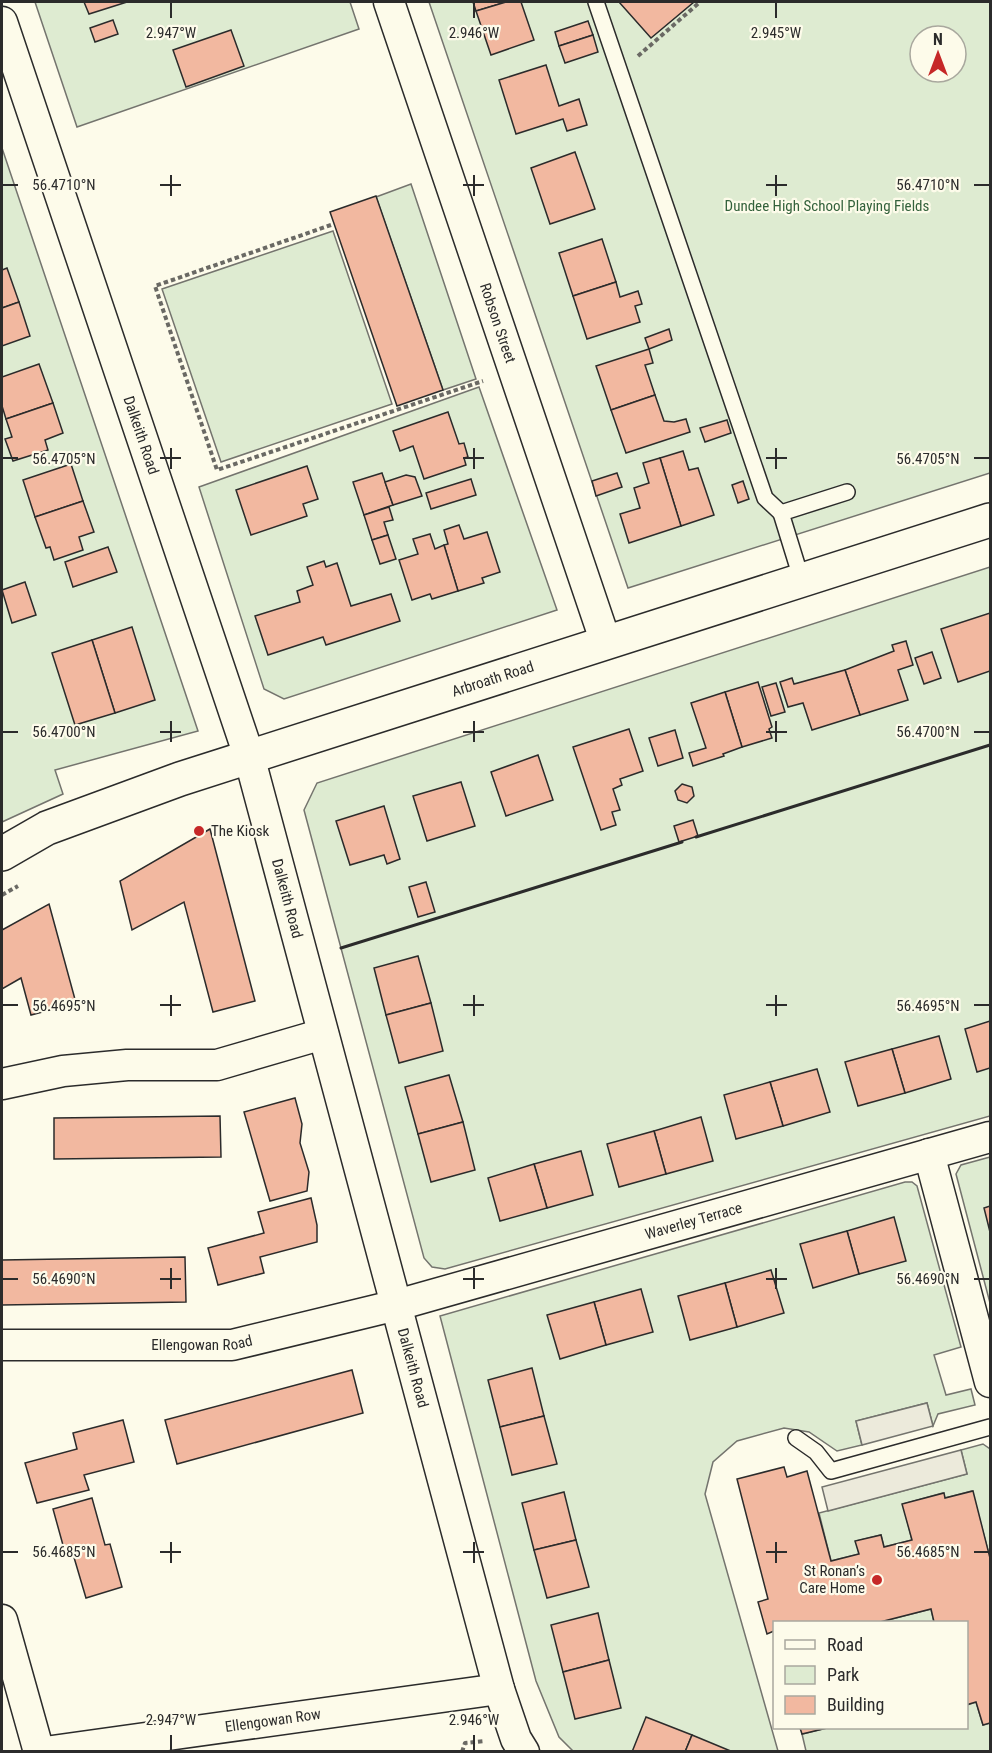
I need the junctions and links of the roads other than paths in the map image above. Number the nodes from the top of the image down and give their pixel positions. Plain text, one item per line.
1 (389, 2) edge
2 (596, 2) edge
3 (2, 22) edge
4 (847, 492) dead end
5 (781, 513) junction
6 (990, 520) edge
7 (802, 581) junction
8 (606, 643) junction
9 (249, 756) junction
10 (2, 855) edge
11 (323, 1034) junction
12 (2, 1084) edge
13 (990, 1137) edge
14 (929, 1154) junction
15 (397, 1305) junction
16 (2, 1345) edge
17 (990, 1382) edge
18 (990, 1427) edge
19 (796, 1438) dead end
20 (2, 1620) edge
21 (499, 1689) junction
22 (39, 1752) edge
23 (45, 1752) edge
24 (524, 1752) edge

1 - 8 street, Robson Street
2 - 5 lane
3 - 9 street, Dalkeith Road
4 - 5 lane
5 - 7 lane
6 - 7 main road, Arbroath Road
7 - 8 main road, Arbroath Road
8 - 9 main road, Arbroath Road
9 - 10 main road, Arbroath Road
9 - 11 street, Dalkeith Road
11 - 12 street
11 - 15 street, Dalkeith Road
13 - 14 street, Waverley Terrace
14 - 15 street, Waverley Terrace
14 - 17 street
15 - 16 street, Ellengowan Road
15 - 21 street, Dalkeith Road
18 - 19 lane
20 - 22 street
21 - 23 street, Ellengowan Row
21 - 24 street, Dalkeith Road

